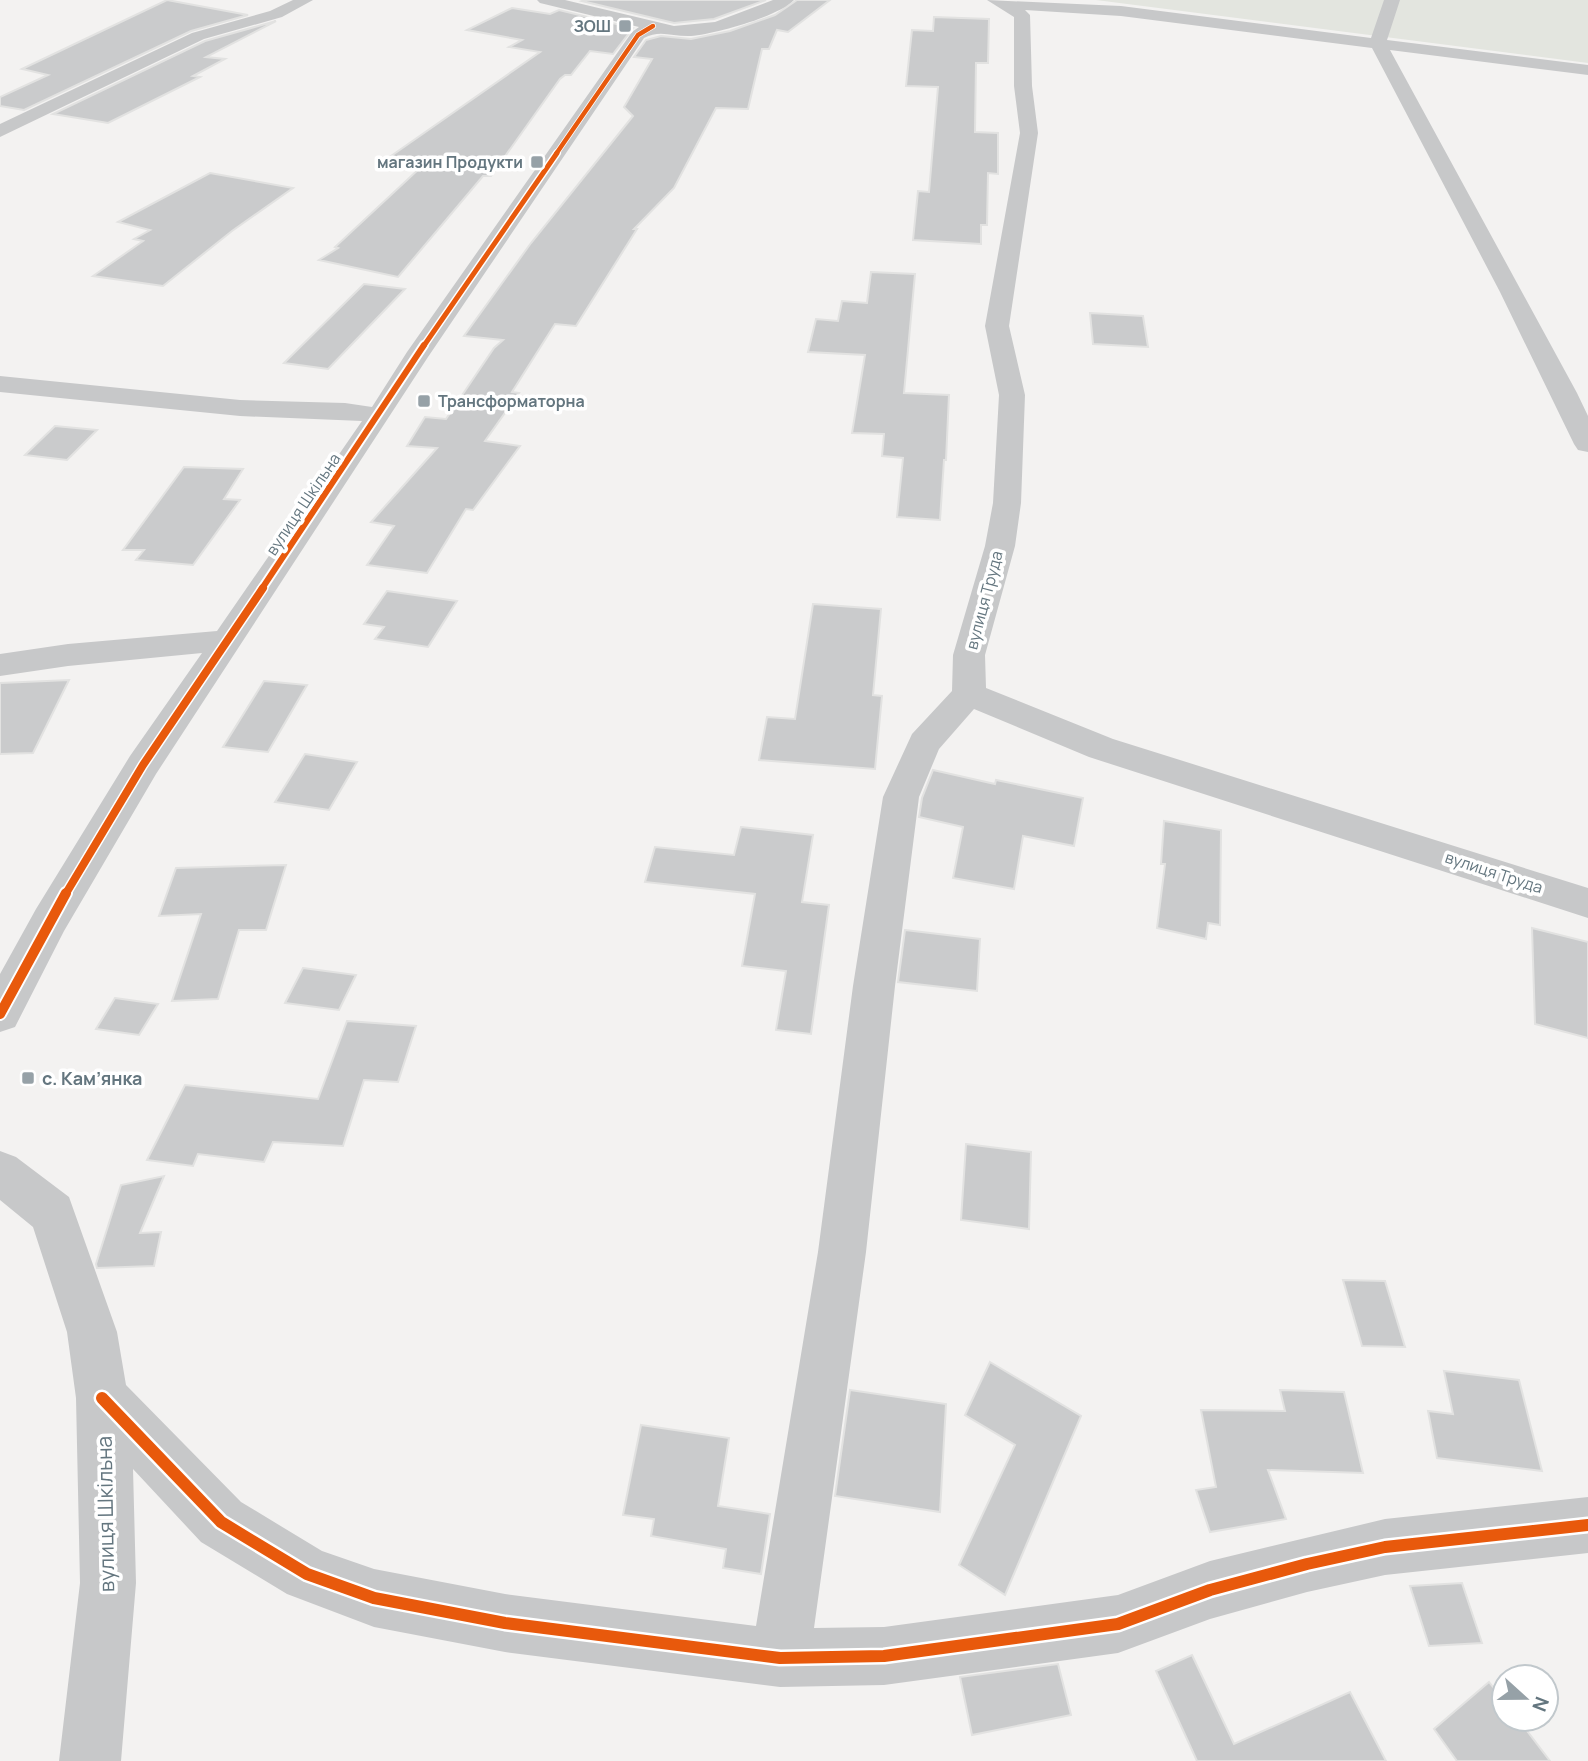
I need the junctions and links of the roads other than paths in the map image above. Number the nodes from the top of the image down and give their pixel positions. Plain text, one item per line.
1 (305, 0) edge
2 (544, 0) edge
3 (786, 0) edge
4 (1392, 0) edge
5 (1001, 2) edge
6 (1040, 3) edge
7 (653, 26) junction
8 (1378, 43) junction
9 (1588, 70) edge
10 (0, 131) edge
11 (0, 384) edge
12 (379, 416) junction
13 (1588, 443) edge
14 (228, 640) junction
15 (0, 665) edge
16 (969, 694) junction
17 (1588, 903) edge
18 (0, 1014) edge
19 (0, 1172) edge
20 (102, 1398) junction
21 (1588, 1525) edge
22 (780, 1658) junction
23 (90, 1761) edge

1 - 10 street
2 - 7 street
3 - 7 street
4 - 8 street
5 - 6 street
5 - 16 street, вулиця Труда
6 - 8 street
7 - 12 street, вулиця Шкільна
8 - 9 street
8 - 13 street
11 - 12 street
12 - 14 street, вулиця Шкільна
14 - 15 street
14 - 18 street, вулиця Шкільна
16 - 17 street, вулиця Труда
16 - 22 street
19 - 20 street, вулиця Шкільна
20 - 22 street
20 - 23 street, вулиця Шкільна
21 - 22 street

